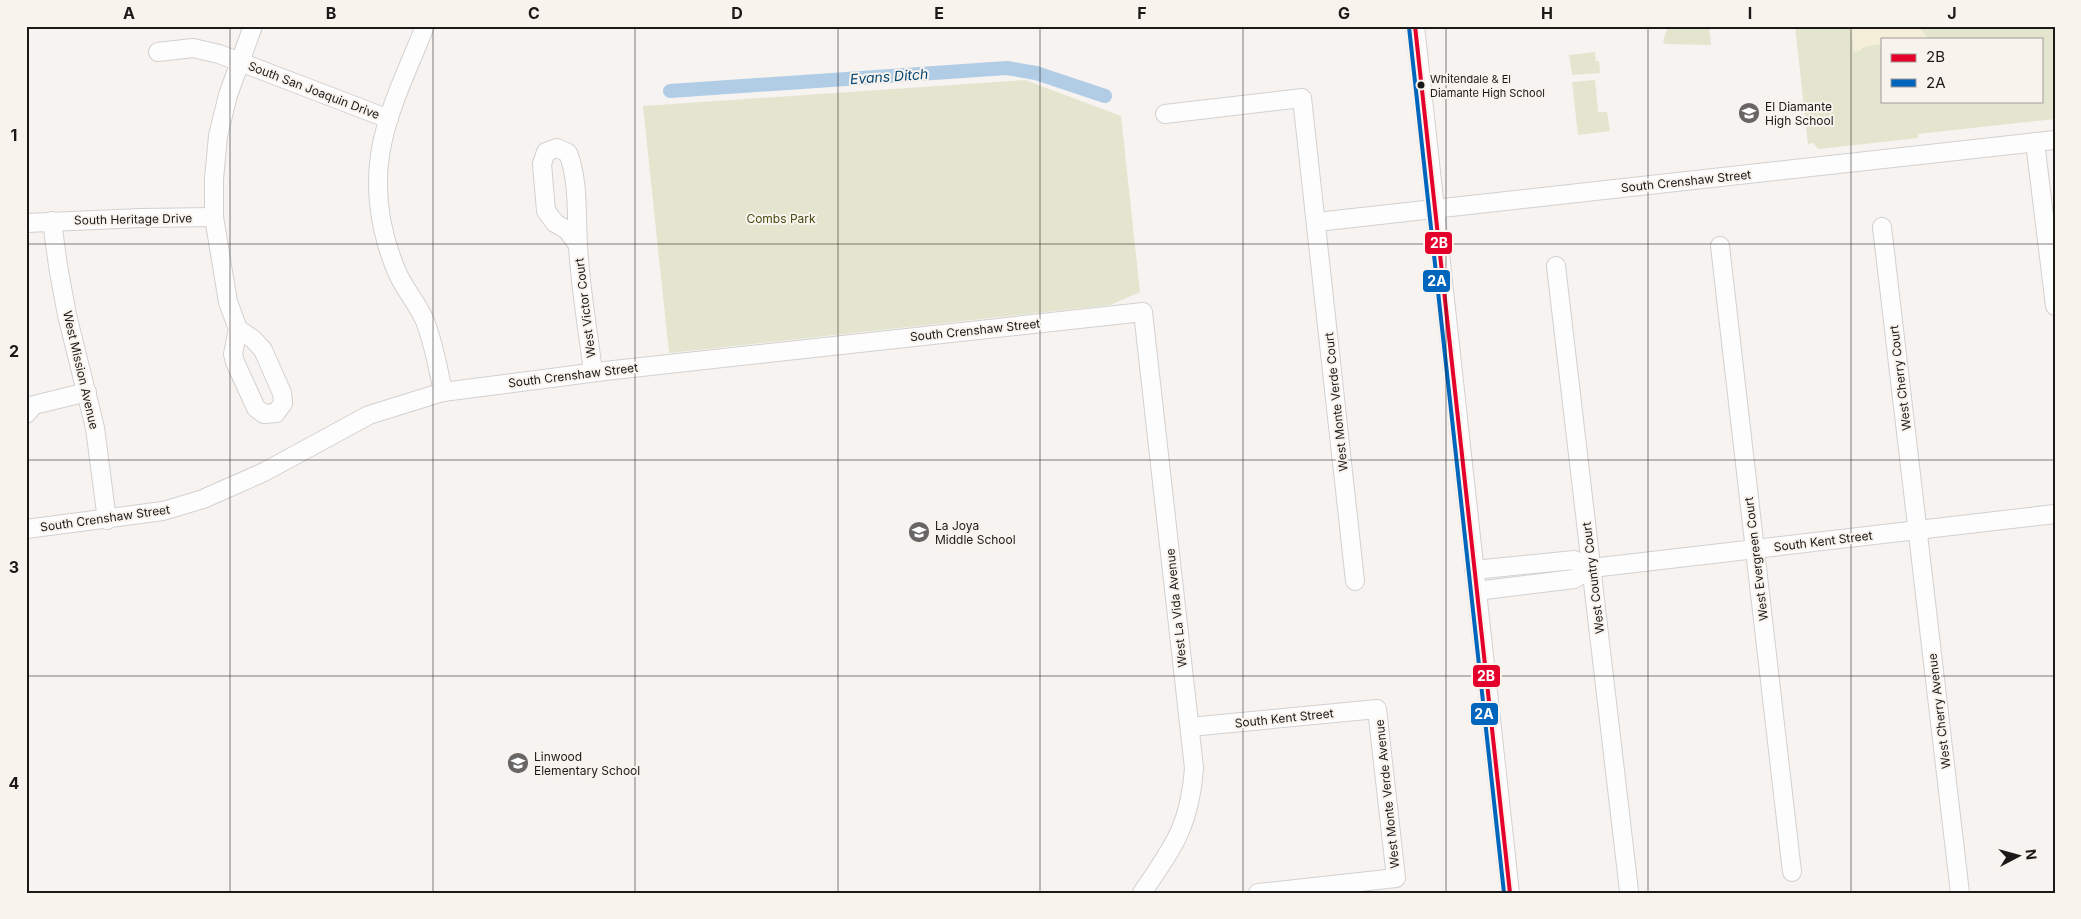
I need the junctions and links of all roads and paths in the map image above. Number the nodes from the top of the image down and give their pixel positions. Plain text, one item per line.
1 (253, 26) edge
2 (425, 26) edge
3 (1415, 26) edge
4 (158, 52) dead end
5 (239, 62) junction
6 (1165, 114) dead end
7 (389, 119) junction
8 (2055, 140) edge
9 (2035, 142) junction
10 (1435, 210) junction
11 (214, 217) junction
12 (52, 221) junction
13 (1317, 222) junction
14 (26, 223) edge
15 (1882, 226) dead end
16 (578, 245) junction
17 (1720, 246) dead end
18 (1556, 266) dead end
19 (2055, 306) edge
20 (1143, 312) joint
21 (238, 329) dead end
22 (593, 372) junction
23 (87, 392) junction
24 (443, 392) junction
25 (29, 407) edge
26 (2055, 514) edge
27 (107, 520) junction
28 (26, 529) edge
29 (1918, 530) junction
30 (1755, 549) junction
31 (1592, 568) junction
32 (1474, 570) junction
33 (1355, 581) dead end
34 (1476, 592) junction
35 (1377, 709) joint
36 (1190, 727) junction
37 (1792, 872) dead end
38 (1629, 891) dead end
39 (1142, 893) edge
40 (1258, 893) edge
41 (1510, 893) edge
42 (1960, 893) edge

1 - 5 street
2 - 7 street
3 - 10 street
4 - 5 street, South San Joaquin Drive
5 - 7 street, South San Joaquin Drive
5 - 11 street
6 - 13 street
7 - 24 street
8 - 9 street, South Crenshaw Street
9 - 10 street, South Crenshaw Street
9 - 19 street
10 - 13 street, South Crenshaw Street
10 - 32 street
11 - 12 street, South Heritage Drive
11 - 21 street
12 - 14 street, South Heritage Drive
12 - 23 street, West Mission Avenue
13 - 33 street, West Monte Verde Court
15 - 29 street, West Cherry Court
16 - 16 street, West Victor Court
16 - 22 street, West Victor Court
17 - 30 street, West Evergreen Court
18 - 31 street, West Country Court
20 - 22 street, South Crenshaw Street
20 - 36 street, West La Vida Avenue
22 - 24 street, South Crenshaw Street
23 - 25 street
23 - 27 street, West Mission Avenue
24 - 27 street, South Crenshaw Street
26 - 29 street, South Kent Street
27 - 28 street, South Crenshaw Street
29 - 30 street, South Kent Street
29 - 42 street, West Cherry Avenue
30 - 31 street, South Kent Street
30 - 37 street, West Evergreen Court
31 - 32 street, South Kent Street
31 - 34 street, South Kent Street
31 - 38 street, West Country Court
32 - 34 street
34 - 41 street
35 - 36 street, South Kent Street
35 - 40 street, West Monte Verde Avenue
36 - 39 street, West La Vida Avenue

